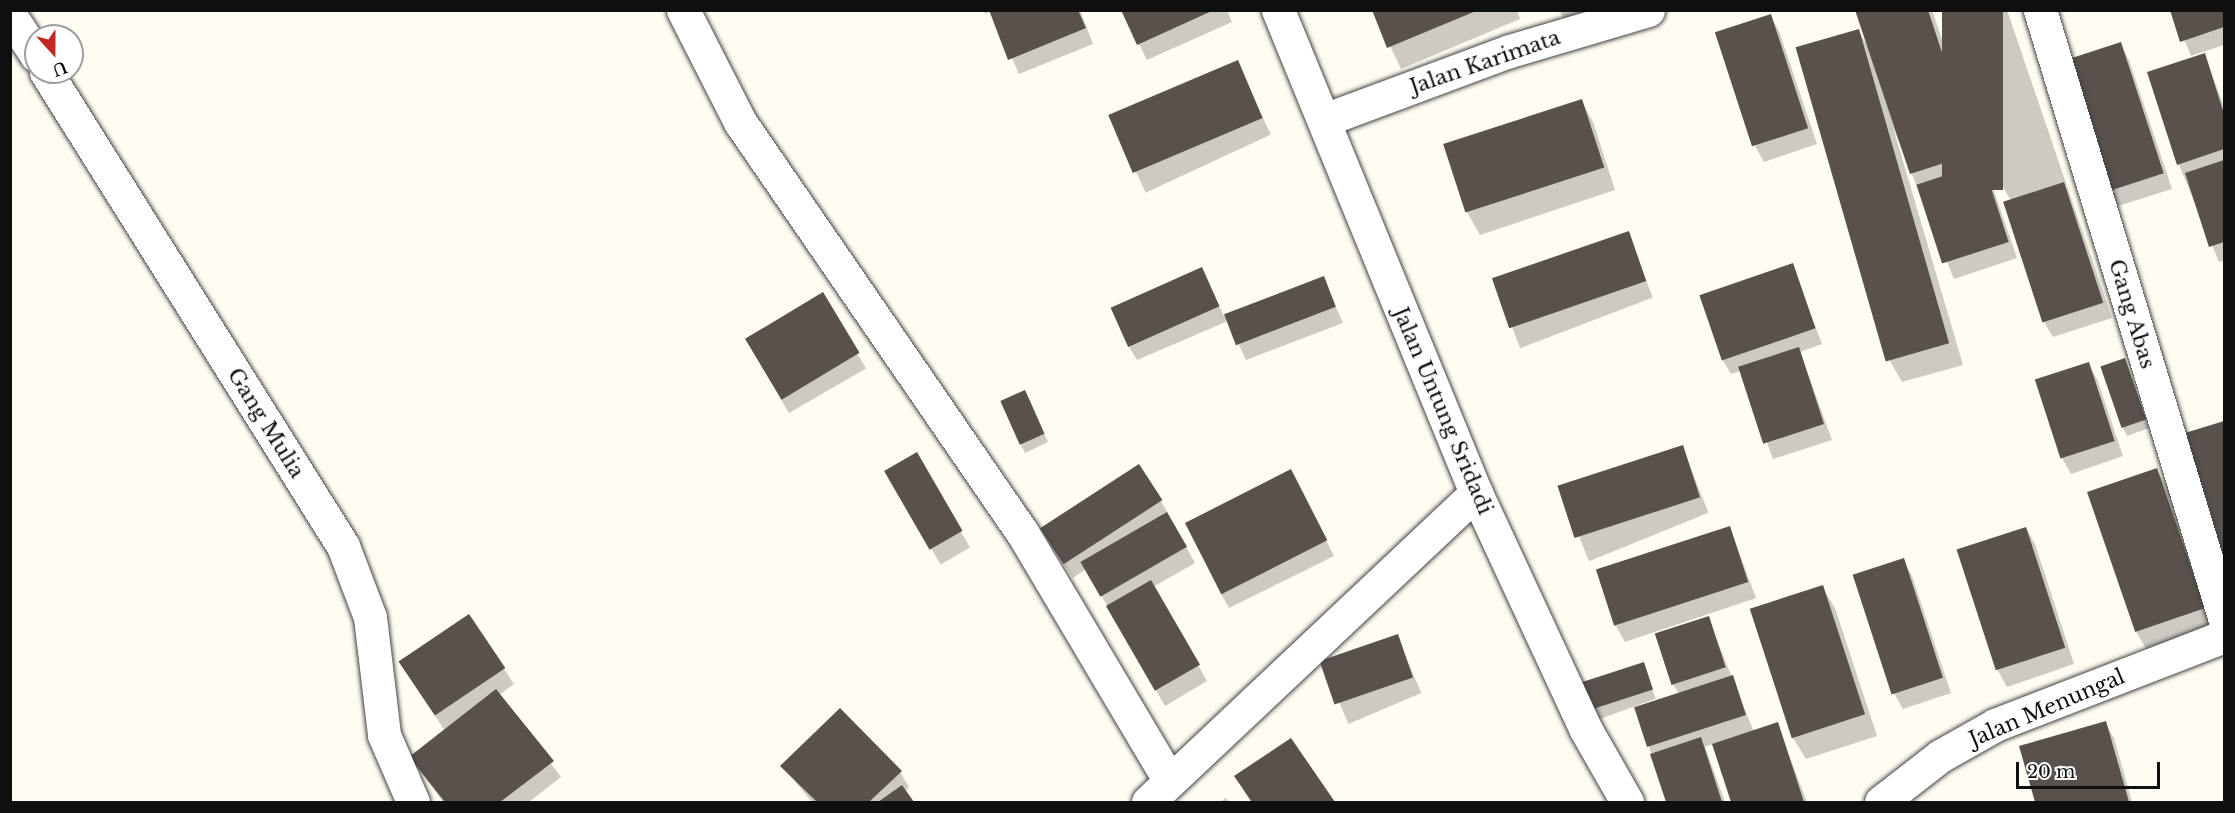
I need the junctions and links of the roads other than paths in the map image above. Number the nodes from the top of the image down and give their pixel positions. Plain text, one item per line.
1 (683, 10) edge
2 (1278, 10) edge
3 (1648, 10) edge
4 (2040, 10) edge
5 (10, 15) edge
6 (24, 37) edge
7 (54, 84) edge
8 (1324, 120) junction
9 (1476, 494) junction
10 (2224, 617) edge
11 (2224, 636) edge
12 (1158, 791) edge
13 (413, 802) edge
14 (1627, 802) edge
15 (1881, 802) edge

1 - 12 street
2 - 8 street, Jalan Untung Sridadi
3 - 8 street, Jalan Karimata
4 - 10 street, Gang Abas
5 - 6 street
7 - 13 street, Gang Mulia
8 - 9 street, Jalan Untung Sridadi
9 - 12 street
9 - 14 street, Jalan Untung Sridadi
11 - 15 street, Jalan Menungal

